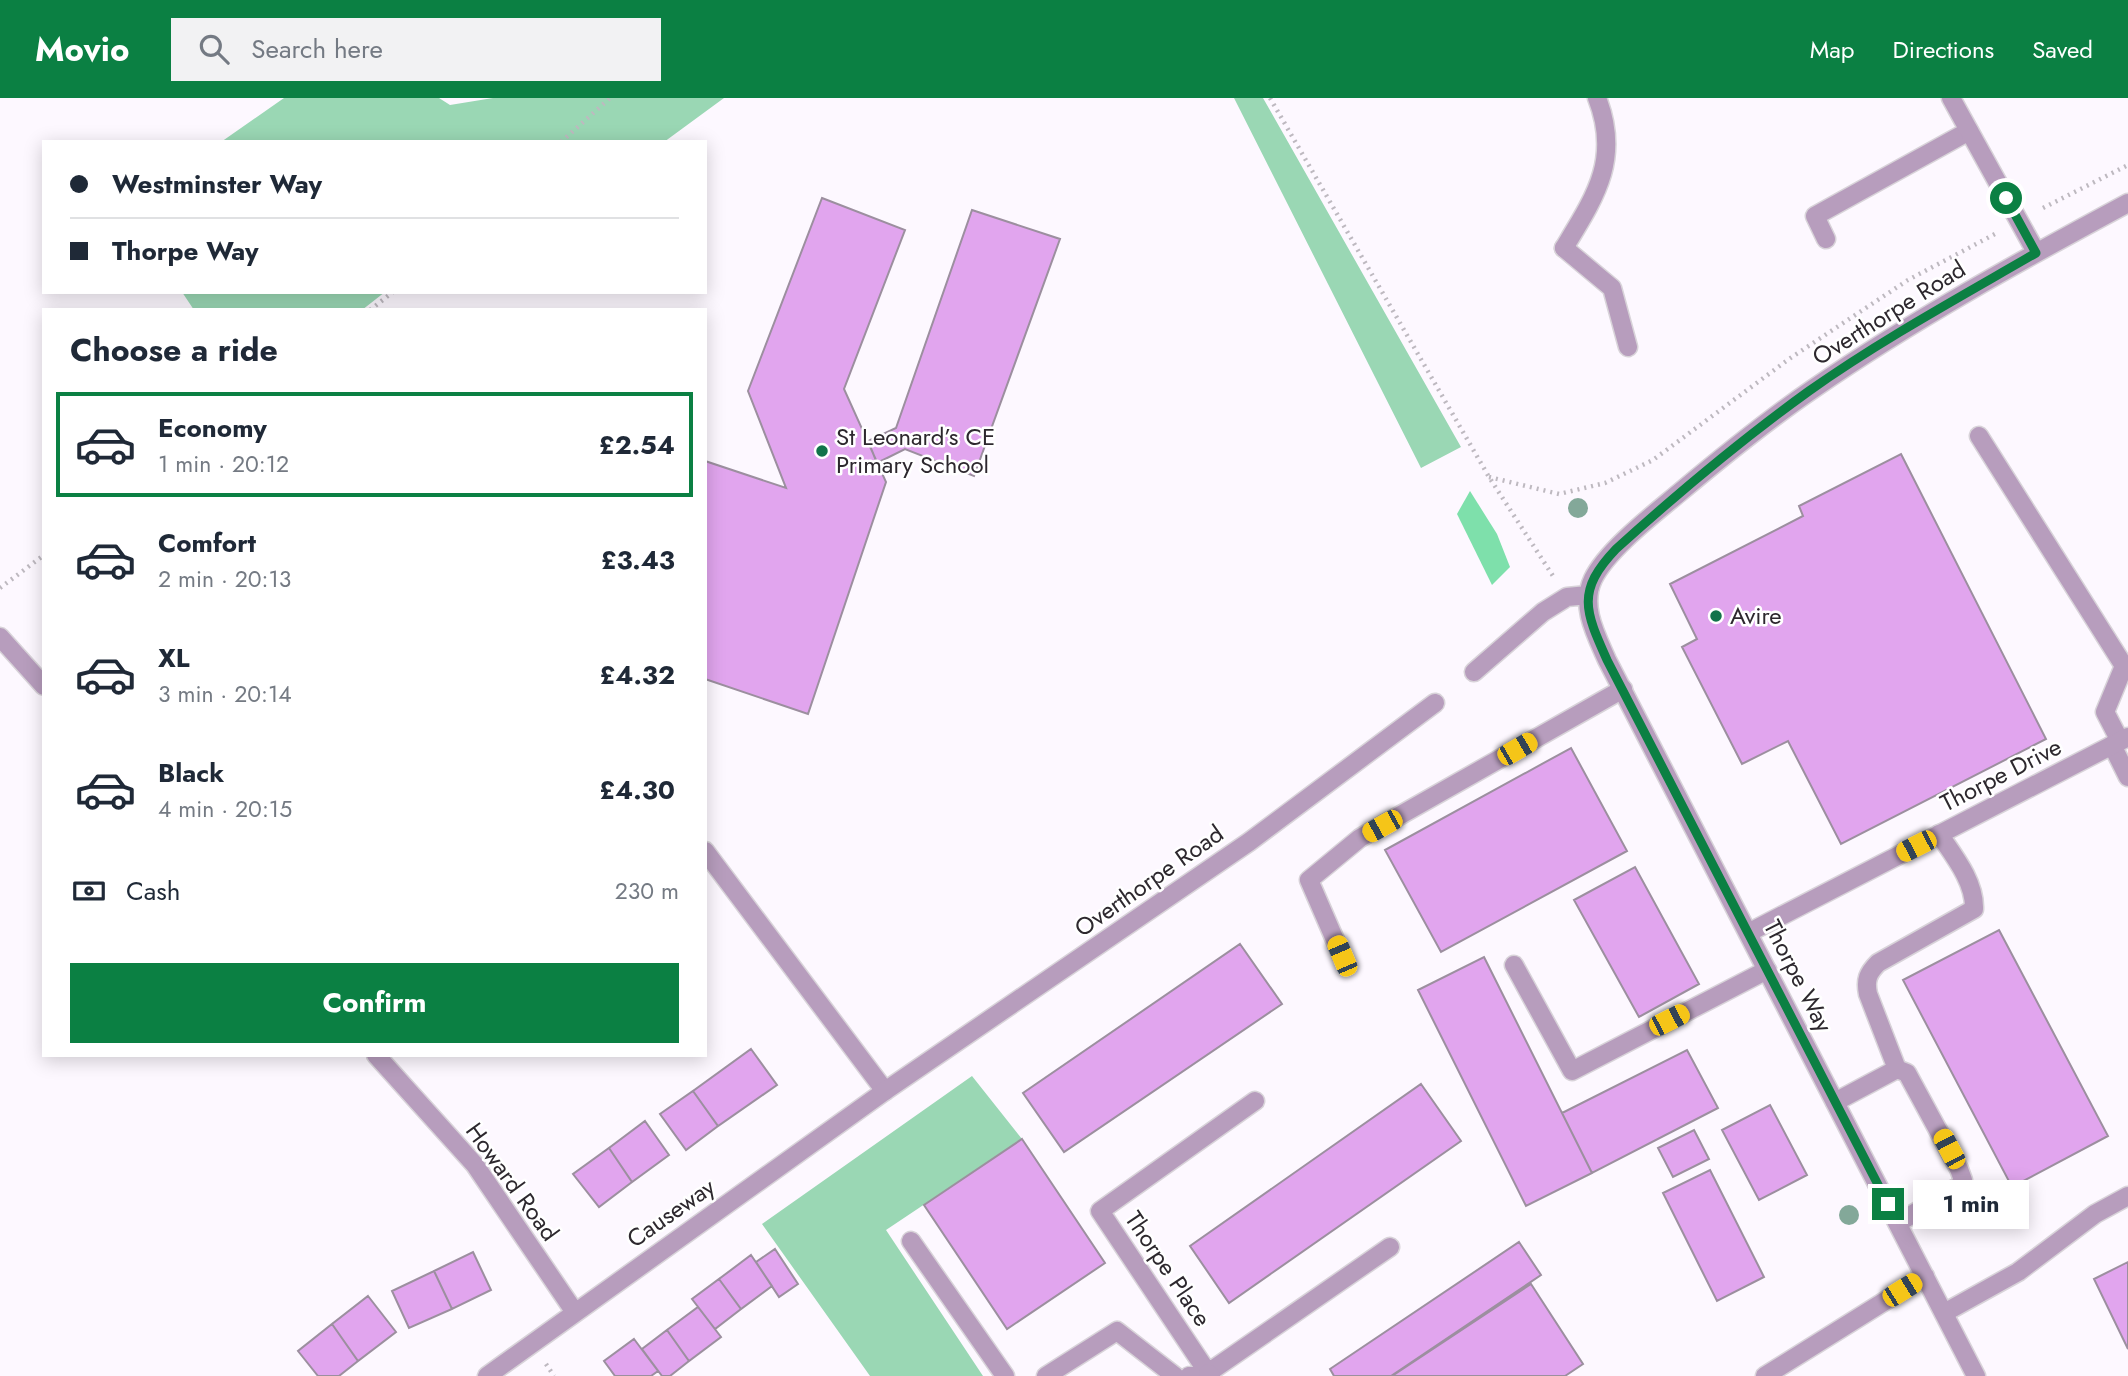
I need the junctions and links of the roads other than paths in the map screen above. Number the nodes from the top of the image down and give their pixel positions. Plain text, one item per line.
1 (1597, 98) edge
2 (1951, 98) edge
3 (1969, 131) junction
4 (2128, 203) edge
5 (1826, 239) dead end
6 (2036, 253) junction
7 (1628, 346) dead end
8 (1979, 436) dead end
9 (1588, 595) junction
10 (0, 637) edge
11 (1474, 672) dead end
12 (42, 684) edge
13 (1623, 689) junction
14 (1435, 703) dead end
15 (2120, 741) edge
16 (2128, 777) edge
17 (1939, 835) junction
18 (707, 854) edge
19 (1748, 933) junction
20 (1342, 956) dead end
21 (1514, 965) dead end
22 (1767, 970) junction
23 (378, 1057) edge
24 (1897, 1069) junction
25 (885, 1091) junction
26 (1255, 1101) dead end
27 (1835, 1102) junction
28 (2128, 1196) edge
29 (1898, 1223) junction
30 (911, 1241) dead end
31 (1390, 1247) dead end
32 (1925, 1276) junction
33 (574, 1311) junction
34 (1944, 1313) junction
35 (1209, 1374) edge
36 (487, 1376) edge
37 (1005, 1376) edge
38 (1046, 1376) edge
39 (1175, 1376) edge
40 (1189, 1376) edge
41 (1765, 1376) edge
42 (1976, 1376) edge

1 - 7 street
2 - 3 street
3 - 5 street
3 - 6 street
4 - 6 street, Overthorpe Road
6 - 9 street, Overthorpe Road
8 - 15 street
9 - 11 street
9 - 13 street, Thorpe Way
10 - 12 street
13 - 19 street, Thorpe Way
13 - 20 street
14 - 25 street, Overthorpe Road
15 - 16 street
15 - 17 street, Thorpe Drive
17 - 19 street, Thorpe Drive
17 - 24 street
18 - 25 street
19 - 22 street, Thorpe Way
21 - 22 street
22 - 27 street, Thorpe Way
23 - 33 street, Howard Road
24 - 27 street
24 - 29 street
25 - 33 street, Causeway
26 - 35 street, Thorpe Place
27 - 29 street, Thorpe Way
28 - 34 street
29 - 32 street, Thorpe Way
30 - 37 street
31 - 35 street
32 - 34 street, Thorpe Way
32 - 41 street
33 - 36 street, Causeway
34 - 42 street, Thorpe Way
35 - 40 street
38 - 39 street

